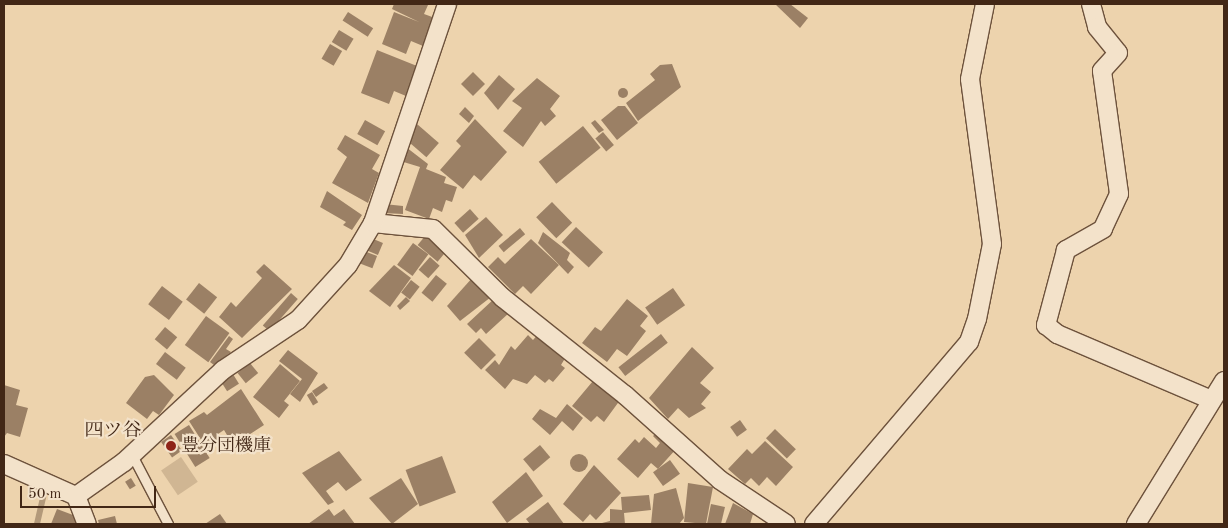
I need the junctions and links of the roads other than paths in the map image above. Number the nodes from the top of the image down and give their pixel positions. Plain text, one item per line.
1 (447, 4) edge
2 (985, 4) edge
3 (1091, 4) edge
4 (373, 223) junction
5 (1224, 381) edge
6 (1212, 400) junction
7 (132, 455) junction
8 (4, 464) edge
9 (76, 496) junction
10 (88, 524) edge
11 (168, 524) edge
12 (786, 524) edge
13 (814, 524) edge
14 (1136, 524) edge

1 - 4 street
2 - 13 street
3 - 6 street
4 - 7 street
4 - 12 street
5 - 6 street
6 - 14 street
7 - 9 street
7 - 11 lane
8 - 9 street
9 - 10 street

